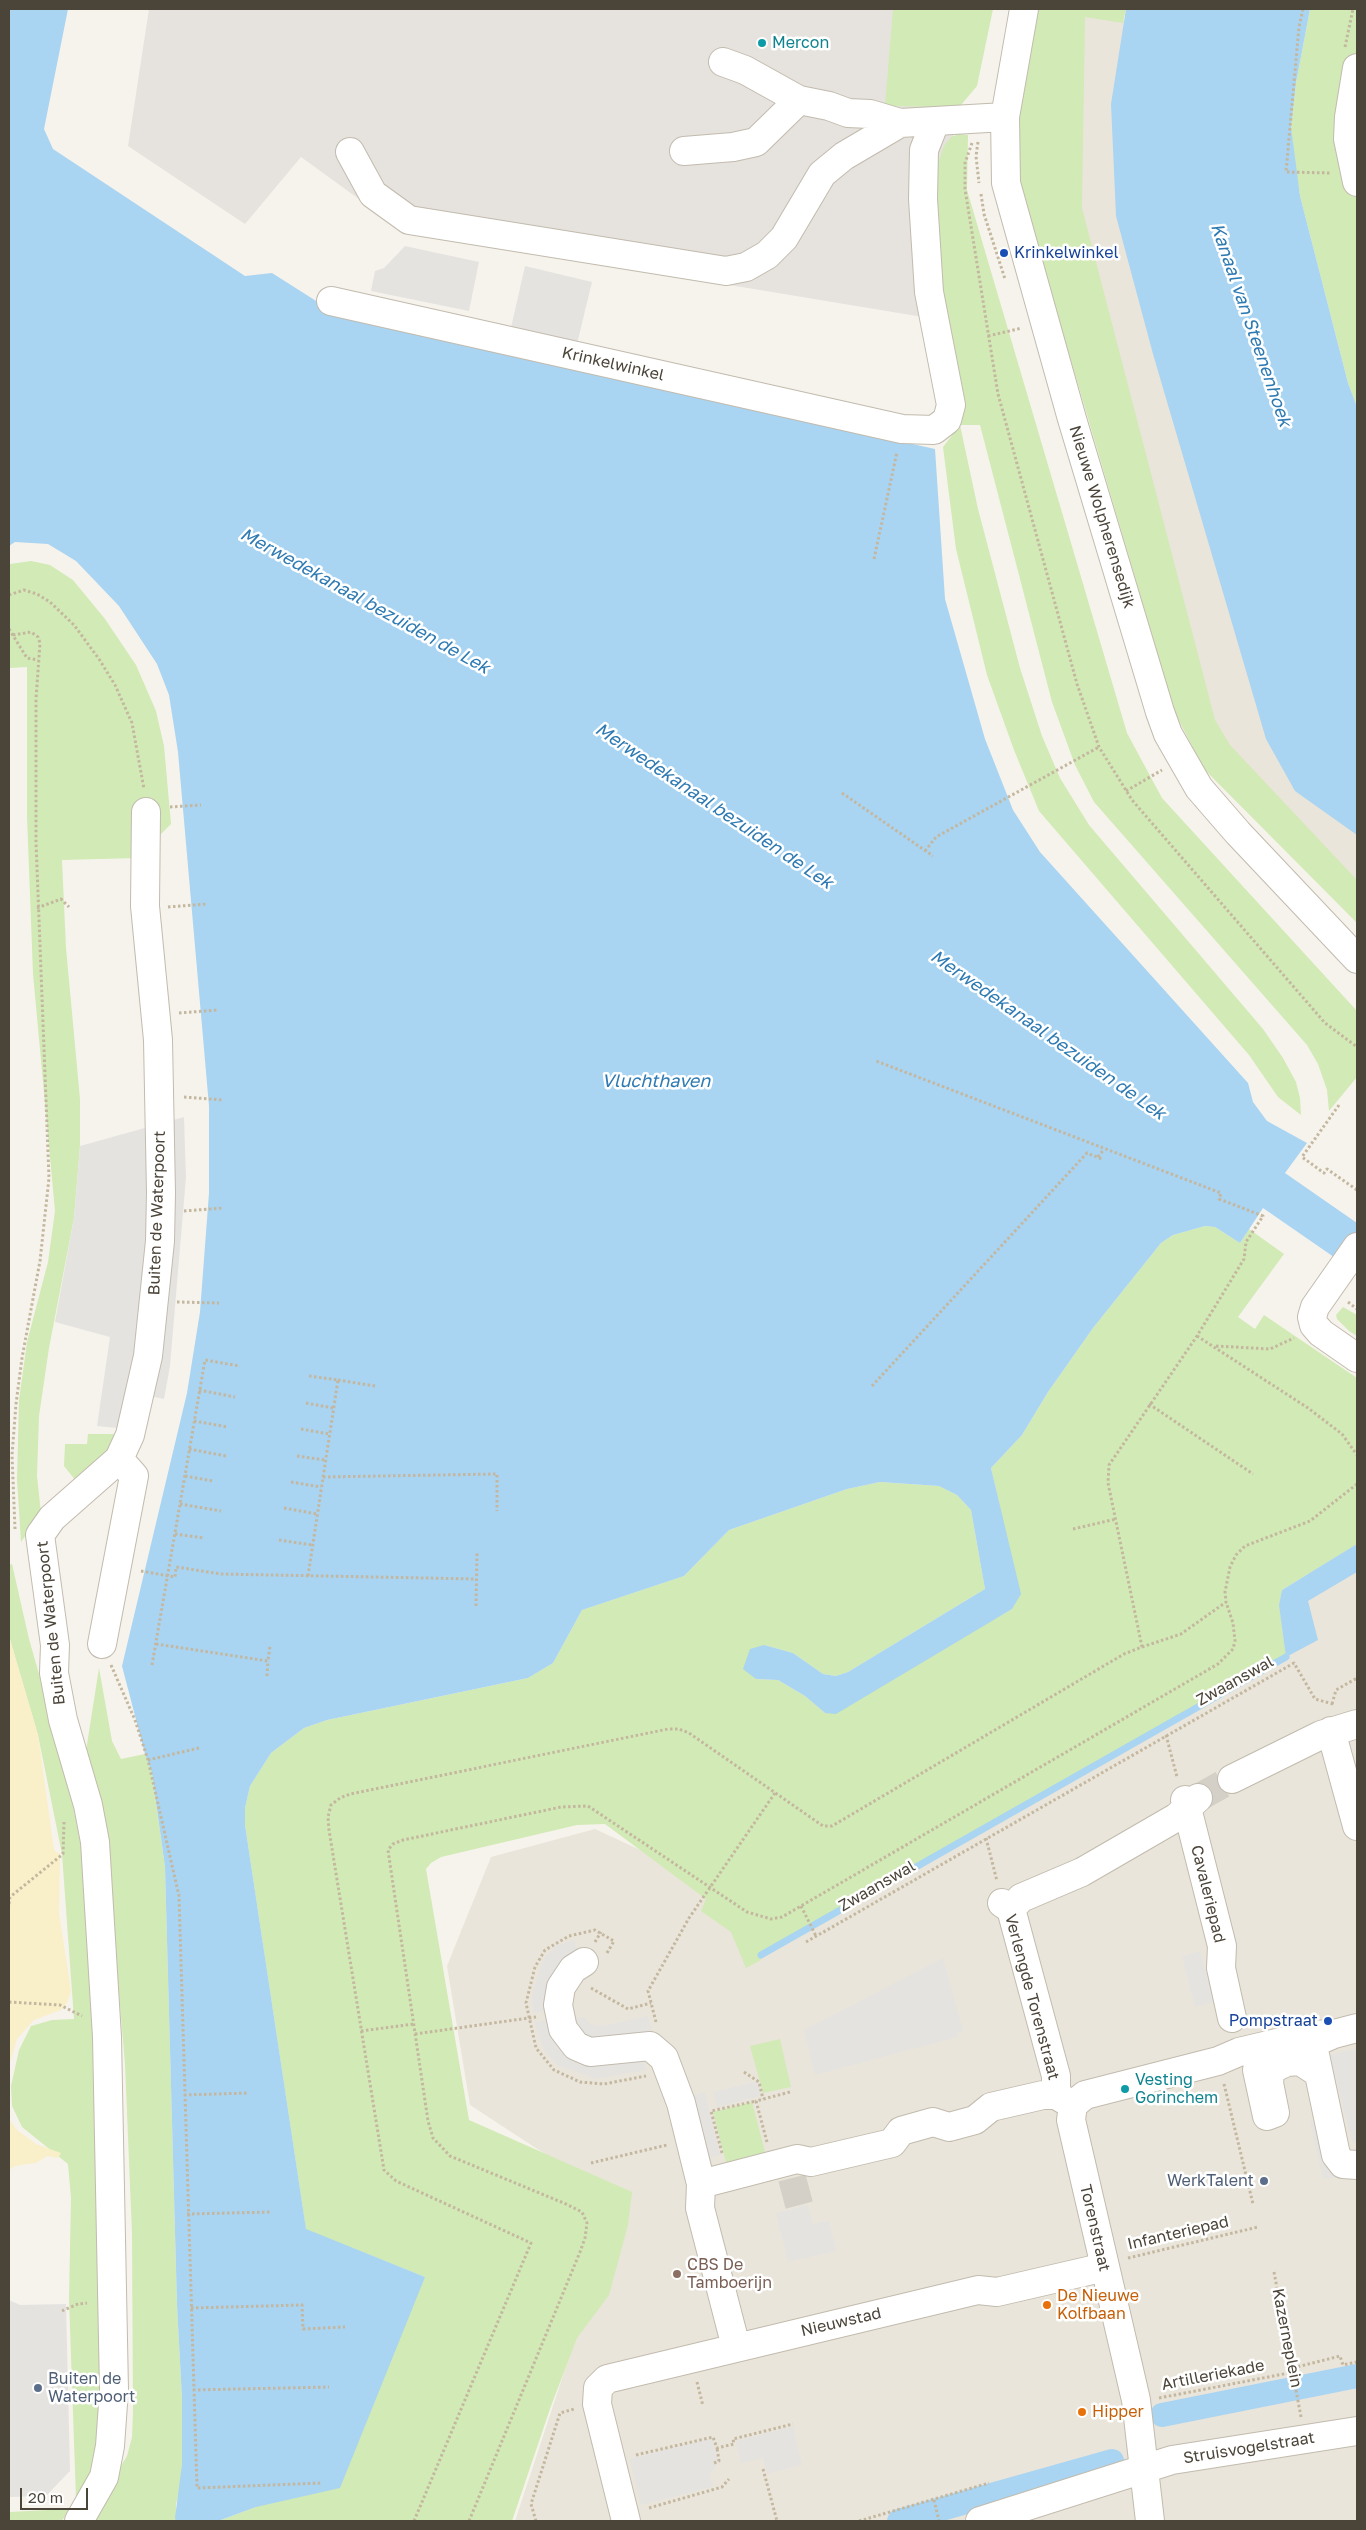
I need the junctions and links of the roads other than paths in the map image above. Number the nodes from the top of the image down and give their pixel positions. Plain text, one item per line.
1 (1024, 9) edge
2 (722, 62) dead end
3 (1357, 68) edge
4 (799, 100) junction
5 (993, 118) junction
6 (935, 122) junction
7 (900, 123) junction
8 (684, 151) dead end
9 (350, 152) dead end
10 (1357, 182) edge
11 (331, 301) dead end
12 (157, 810) road end
13 (1357, 959) edge
14 (1350, 1257) edge
15 (1357, 1358) edge
16 (118, 1459) junction
17 (106, 1653) road end
18 (1349, 1715) edge
19 (1331, 1731) junction
20 (1232, 1779) tunnel mouth
21 (1187, 1797) joint
22 (1357, 1826) edge
23 (593, 1968) road end
24 (1346, 2031) edge
25 (1236, 2035) junction
26 (1317, 2072) junction
27 (1064, 2100) junction
28 (1350, 2164) edge
29 (701, 2184) junction
30 (1103, 2264) junction
31 (736, 2347) junction
32 (1357, 2431) edge
33 (1143, 2469) junction
34 (625, 2518) edge
35 (79, 2521) edge
36 (980, 2521) edge
37 (1150, 2521) edge

1 - 5 street, Nieuwe Wolpherensedijk
2 - 4 street
3 - 10 street
4 - 7 street
4 - 8 street
5 - 6 street
5 - 13 street, Nieuwe Wolpherensedijk
6 - 7 street
6 - 11 street, Krinkelwinkel
7 - 9 street
12 - 16 street, Buiten de Waterpoort
14 - 15 street
16 - 17 street
16 - 35 street, Buiten de Waterpoort
18 - 19 street
19 - 20 street
19 - 22 street
21 - 25 street, Cavaleriepad
21 - 27 street, Verlengde Torenstraat
23 - 29 street
24 - 25 street
24 - 26 street
24 - 26 street
25 - 27 street
26 - 28 street
27 - 29 street
27 - 30 street, Torenstraat
29 - 31 street
30 - 31 street, Nieuwstad
30 - 33 street, Torenstraat
31 - 34 street, Nieuwstad
32 - 33 street, Struisvogelstraat
33 - 36 street, Struisvogelstraat
33 - 37 street, Torenstraat

